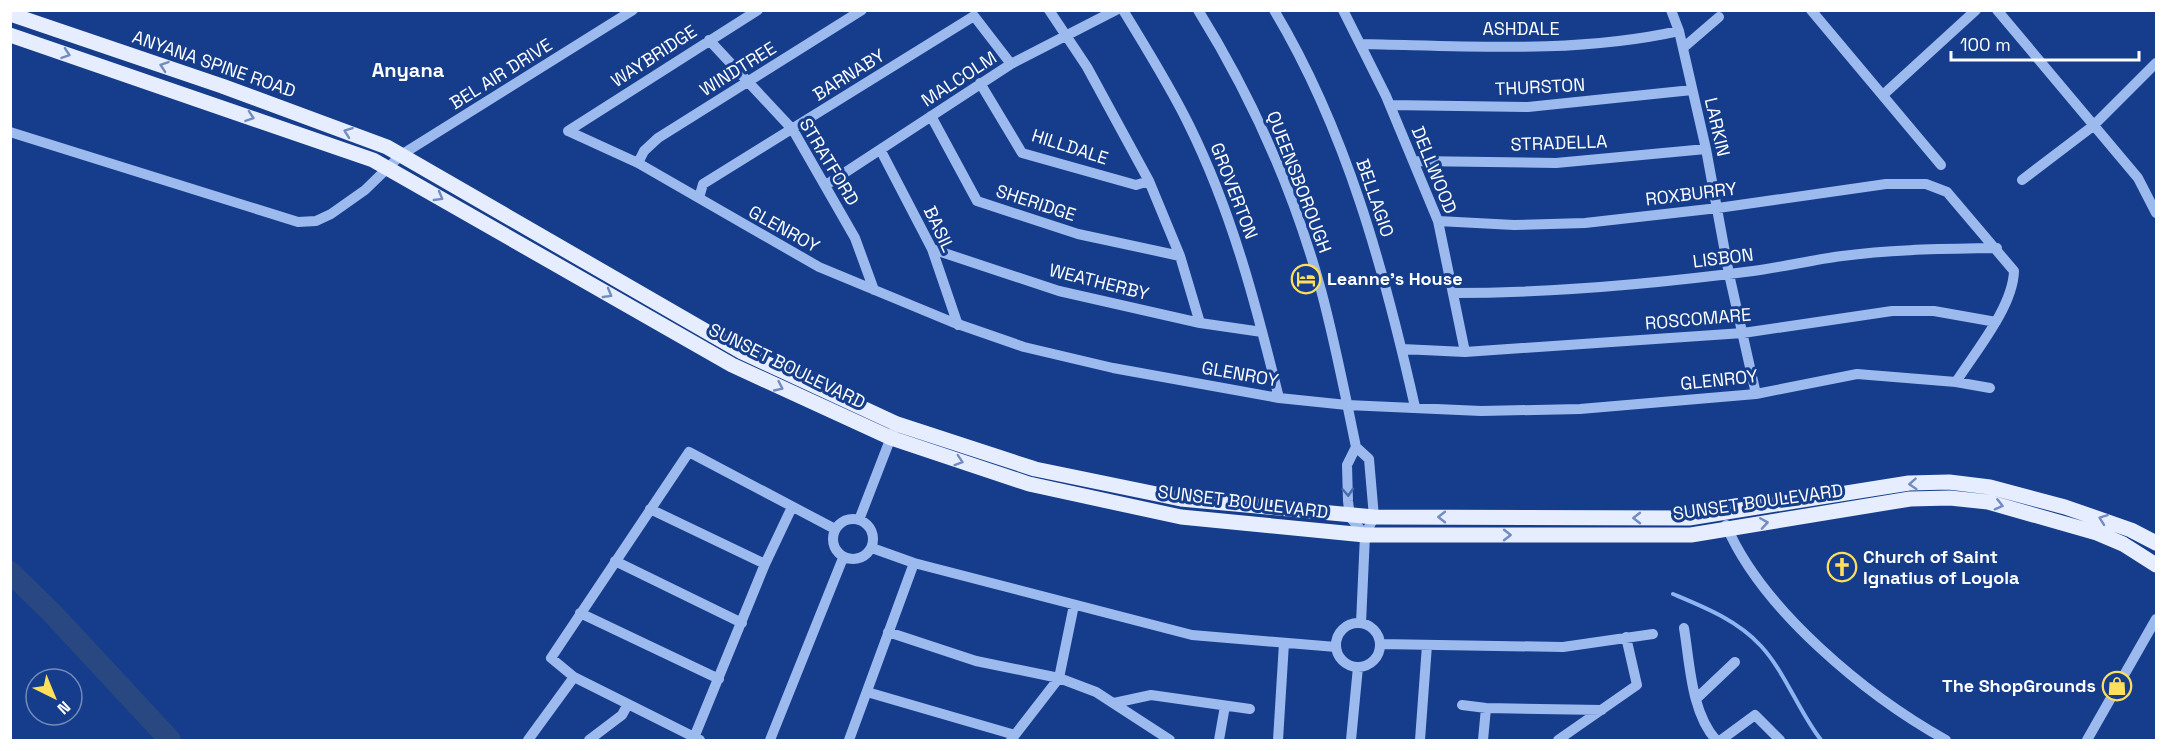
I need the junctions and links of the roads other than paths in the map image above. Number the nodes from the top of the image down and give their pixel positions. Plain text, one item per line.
1 (633, 10) edge
2 (758, 10) edge
3 (862, 10) edge
4 (1049, 10) edge
5 (1116, 10) edge
6 (1123, 10) edge
7 (1198, 10) edge
8 (1274, 10) edge
9 (1343, 10) edge
10 (1671, 10) edge
11 (1811, 10) edge
12 (1976, 10) edge
13 (1997, 10) edge
14 (10, 14) edge
15 (1719, 17) dead end
16 (1680, 31) junction
17 (10, 35) edge
18 (1065, 36) junction
19 (709, 40) junction
20 (1361, 44) junction
21 (1683, 48) junction
22 (2157, 63) edge
23 (1011, 64) junction
24 (748, 83) junction
25 (980, 83) junction
26 (1692, 90) junction
27 (1883, 95) junction
28 (1390, 105) junction
29 (931, 116) junction
30 (2093, 126) junction
31 (793, 130) junction
32 (568, 131) joint
33 (10, 132) edge
34 (1706, 149) junction
35 (881, 151) junction
36 (401, 155) junction
37 (1414, 161) junction
38 (638, 163) junction
39 (1941, 165) dead end
40 (388, 168) junction
41 (2022, 180) dead end
42 (1149, 181) junction
43 (826, 185) junction
44 (699, 198) junction
45 (1718, 208) junction
46 (2157, 213) edge
47 (1438, 221) junction
48 (1997, 248) junction
49 (932, 249) junction
50 (1180, 256) junction
51 (1729, 274) junction
52 (874, 290) junction
53 (1453, 293) junction
54 (1996, 322) junction
55 (1200, 323) junction
56 (958, 325) junction
57 (1262, 332) junction
58 (1743, 333) junction
59 (1402, 349) junction
60 (1465, 352) junction
61 (1956, 382) junction
62 (1990, 388) dead end
63 (1756, 394) junction
64 (1279, 398) junction
65 (1347, 405) junction
66 (1415, 407) junction
67 (894, 431) junction
68 (1356, 447) junction
69 (792, 507) junction
70 (650, 509) junction
71 (1721, 513) junction
72 (1350, 517) junction
73 (1374, 517) junction
74 (859, 520) junction
75 (835, 529) junction
76 (1728, 529) junction
77 (1365, 535) junction
78 (2157, 543) edge
79 (872, 548) junction
80 (843, 558) junction
81 (615, 561) junction
82 (914, 563) junction
83 (765, 564) junction
84 (2157, 565) edge
85 (1074, 605) junction
86 (580, 613) junction
87 (2157, 619) edge
88 (742, 623) junction
89 (1361, 623) junction
90 (1684, 628) dead end
91 (888, 632) junction
92 (1653, 634) dead end
93 (1626, 637) junction
94 (1284, 643) junction
95 (1380, 644) junction
96 (1427, 645) junction
97 (1336, 647) junction
98 (1735, 662) dead end
99 (1358, 667) junction
100 (574, 677) junction
101 (1059, 678) junction
102 (719, 679) junction
103 (867, 692) junction
104 (1696, 699) junction
105 (628, 704) junction
106 (1114, 704) junction
107 (1462, 705) dead end
108 (1225, 706) junction
109 (1486, 708) junction
110 (1250, 709) dead end
111 (1603, 710) junction
112 (1013, 738) edge
113 (696, 740) edge
114 (528, 741) edge
115 (589, 741) edge
116 (770, 741) edge
117 (849, 741) edge
118 (1170, 741) edge
119 (1219, 741) edge
120 (1278, 741) edge
121 (1351, 741) edge
122 (1420, 741) edge
123 (1483, 741) edge
124 (1558, 741) edge
125 (1716, 741) edge
126 (1721, 741) edge
127 (1780, 741) edge
128 (1946, 741) edge
129 (2087, 741) edge

1 - 36 street, BEL AIR DRIVE
2 - 19 street, WAYBRIDGE
3 - 24 street, WINDTREE
4 - 18 street
5 - 18 street, MALCOLM
6 - 57 street, GROVERTON
7 - 65 street, QUEENSBOROUGH
8 - 59 street, BELLAGIO
9 - 20 street, DELLWOOD
10 - 16 street, LARKIN
11 - 27 street
12 - 27 street
13 - 30 street
36 -> 14 main road, ANYANA SPINE ROAD
15 - 21 street
16 - 20 street, ASHDALE
16 - 21 street, LARKIN
17 -> 40 main road
18 - 23 street, MALCOLM
18 - 42 street
19 - 24 street, STRATFORD
19 - 32 street, WAYBRIDGE
20 - 28 street, DELLWOOD
21 - 26 street, LARKIN
22 - 30 street
23 - 25 street, MALCOLM
23 - 31 street, BARNABY
24 - 31 street, STRATFORD
24 - 38 street, WINDTREE
25 - 29 street, MALCOLM
25 - 42 street, HILLDALE
26 - 28 street, THURSTON
26 - 34 street, LARKIN
27 - 39 street
28 - 37 street, DELLWOOD
29 - 35 street, MALCOLM
29 - 50 street, SHERIDGE
30 - 41 street
30 - 46 street
31 - 43 street, STRATFORD
31 - 44 street, BARNABY
32 - 38 street, GLENROY
33 - 40 street, BEL AIR DRIVE
34 - 37 street, STRADELLA
34 - 45 street, LARKIN
35 - 43 street, MALCOLM
35 - 49 street, BASIL
36 - 40 street, BEL AIR DRIVE
36 - 67 main road, SUNSET BOULEVARD
37 - 47 street, DELLWOOD
38 - 44 street, GLENROY
40 -> 67 main road, SUNSET BOULEVARD
42 - 50 street
43 - 52 street, STRATFORD
44 - 52 street, GLENROY
45 - 47 street, ROXBURRY
45 - 48 street, ROXBURRY
45 - 51 street, LARKIN
47 - 53 street, DELLWOOD
48 - 51 street, LISBON
48 - 54 street
49 - 55 street, WEATHERBY
49 - 56 street, BASIL
50 - 55 street
51 - 53 street, LISBON
51 - 58 street, LARKIN
52 - 56 street, GLENROY
53 - 60 street, DELLWOOD
54 - 58 street, ROSCOMARE
54 - 61 street
55 - 57 street, WEATHERBY
56 - 64 street, GLENROY
57 - 64 street, GROVERTON
58 - 60 street, ROSCOMARE
58 - 63 street, LARKIN
59 - 60 street, ROSCOMARE
59 - 66 street, BELLAGIO
61 - 62 street, GLENROY
61 - 63 street, GLENROY
63 - 66 street, GLENROY
64 - 65 street, GLENROY
65 - 66 street, GLENROY
65 - 68 street, QUEENSBOROUGH
67 - 72 main road, SUNSET BOULEVARD
67 - 74 street
67 -> 77 main road, SUNSET BOULEVARD
68 -> 72 street
68 - 73 street
69 - 70 street
69 - 75 street
69 - 83 street
70 - 81 street
70 - 83 street
71 -> 73 main road, SUNSET BOULEVARD
71 - 76 street
78 -> 71 main road, SUNSET BOULEVARD
72 - 73 main road, SUNSET BOULEVARD
72 - 77 street
73 - 77 street
74 - 75 street
74 - 79 street
75 - 80 street
77 -> 76 main road, SUNSET BOULEVARD
76 -> 84 main road, SUNSET BOULEVARD
76 - 128 street
77 - 89 street
79 - 80 street
79 - 82 street
80 - 116 street
81 - 86 street
81 - 88 street
82 - 85 street
82 - 91 street
83 - 88 street
85 - 94 street
85 - 101 street
86 - 100 street
86 - 102 street
87 - 129 street
88 - 102 street
89 - 95 street
89 - 97 street
90 - 104 street
91 - 101 street
91 - 103 street
92 - 93 street
93 - 96 street
93 - 111 street
94 - 97 street
94 - 120 street
95 - 96 street
95 - 99 street
96 - 122 street
97 - 99 street
98 - 104 street
99 - 121 street
100 - 105 street
100 - 114 street
101 - 106 street
101 - 112 street
102 - 113 street
103 - 112 street
103 - 117 street
104 - 125 street
105 - 113 street
105 - 115 street
106 - 108 street
106 - 118 street
107 - 109 street
108 - 110 street
108 - 119 street
109 - 111 street
109 - 123 street
111 - 124 street
126 - 127 street

